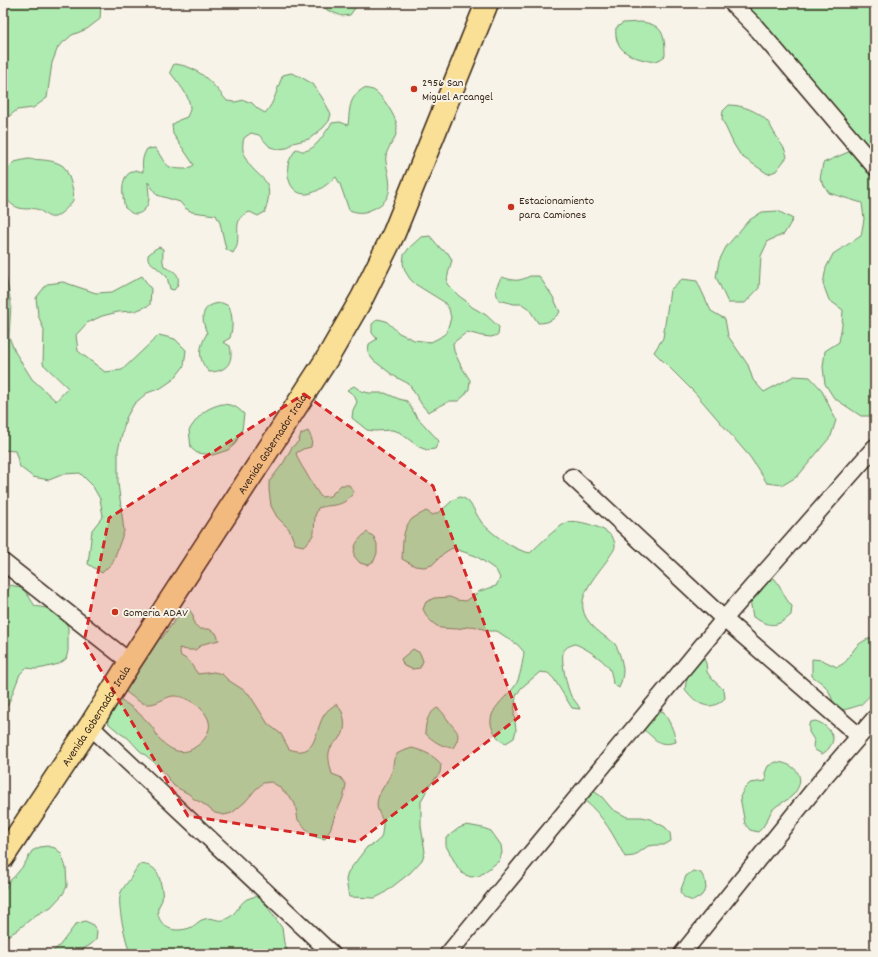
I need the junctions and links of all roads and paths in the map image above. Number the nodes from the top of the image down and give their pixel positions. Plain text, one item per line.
1 (487, 3) edge
2 (732, 3) edge
3 (875, 167) edge
4 (875, 447) edge
5 (572, 477) dead end
6 (3, 562) edge
7 (724, 619) junction
8 (130, 662) junction
9 (875, 718) edge
10 (90, 726) junction
11 (859, 736) junction
12 (3, 857) edge
13 (332, 954) edge
14 (448, 954) edge
15 (682, 954) edge

1 - 8 main road, Avenida Gobernador Irala
2 - 3 street
4 - 7 street
5 - 7 street
6 - 8 street
7 - 11 street
7 - 14 street
8 - 10 main road, Avenida Gobernador Irala
9 - 11 street
10 - 12 main road, Avenida Gobernador Irala
10 - 13 street
11 - 15 street

